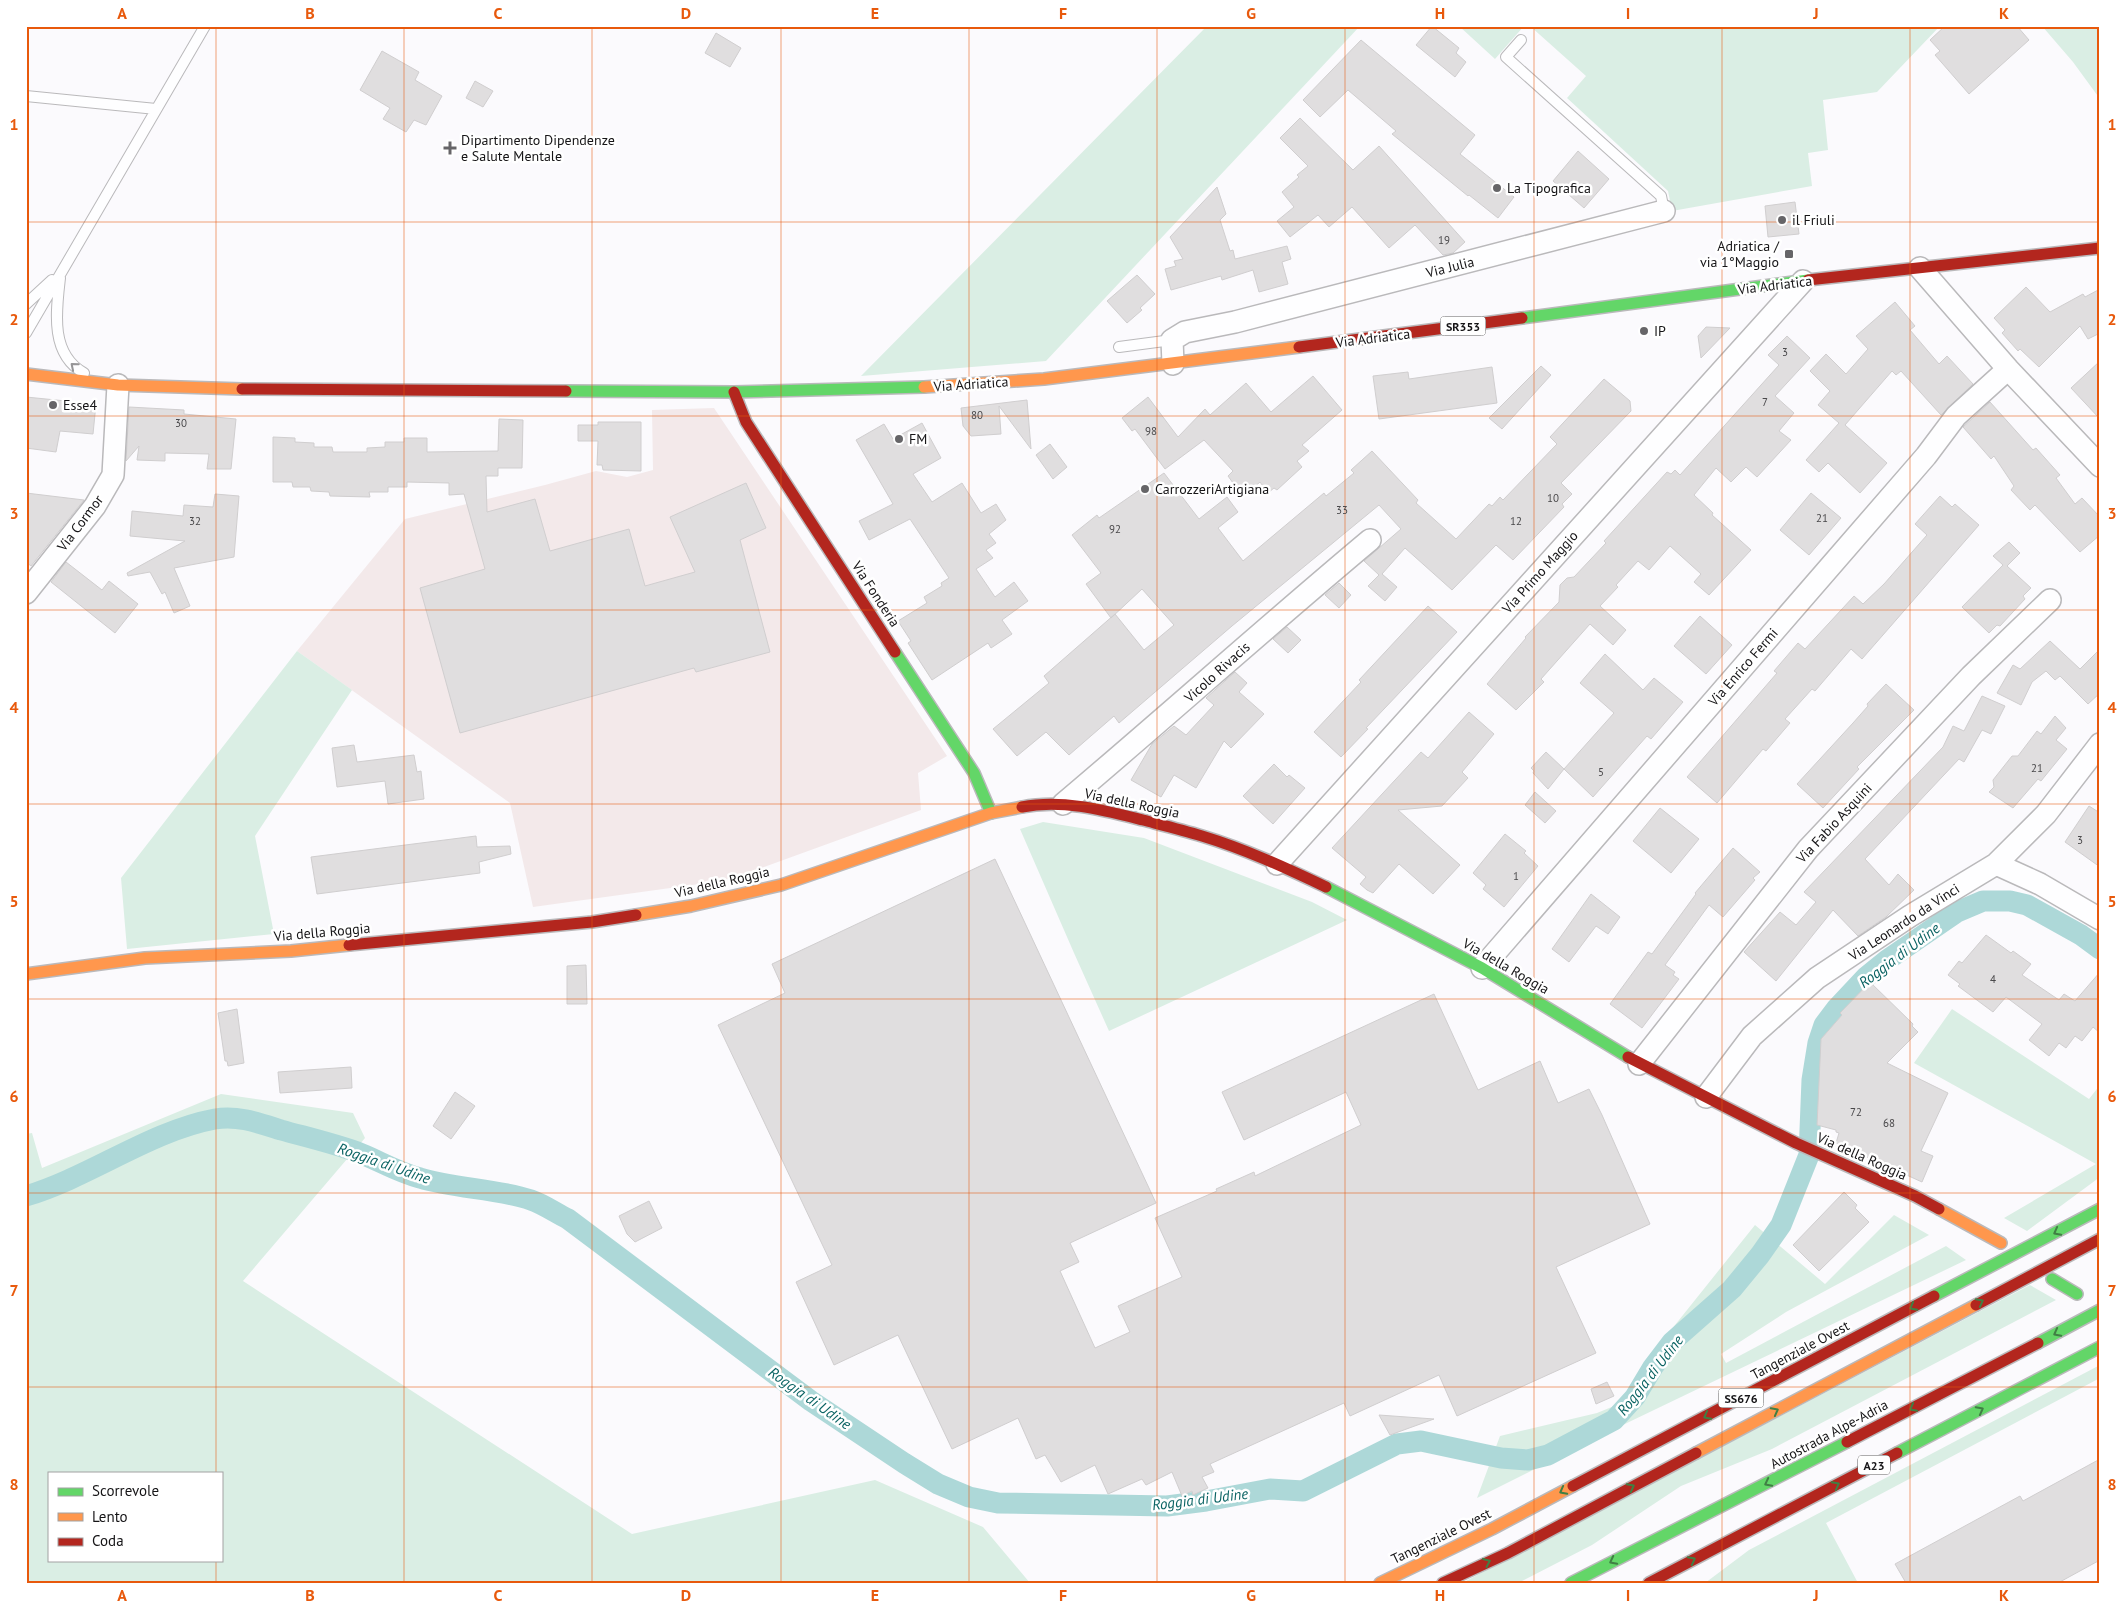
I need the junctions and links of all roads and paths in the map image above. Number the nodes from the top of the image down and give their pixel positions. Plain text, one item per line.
1 (205, 26) edge
2 (1521, 40) dead end
3 (26, 96) edge
4 (156, 109) junction
5 (1664, 211) joint
6 (2100, 248) edge
7 (1920, 268) junction
8 (61, 271) junction
9 (1803, 281) junction
10 (26, 304) edge
11 (1235, 322) junction
12 (26, 333) edge
13 (1172, 340) junction
14 (1119, 347) dead end
15 (1241, 355) junction
16 (1173, 364) junction
17 (2008, 369) junction
18 (26, 374) edge
19 (118, 385) junction
20 (734, 392) junction
21 (2100, 466) edge
22 (1370, 540) dead end
23 (26, 592) edge
24 (2050, 600) dead end
25 (2100, 744) edge
26 (1063, 804) junction
27 (991, 812) junction
28 (1277, 864) junction
29 (1996, 864) junction
30 (2100, 920) edge
31 (1482, 968) junction
32 (26, 974) edge
33 (1639, 1064) junction
34 (1706, 1097) junction
35 (2100, 1208) edge
36 (2100, 1239) edge
37 (2001, 1244) dead end
38 (2052, 1280) dead end
39 (2077, 1294) dead end
40 (2100, 1310) edge
41 (2100, 1347) edge
42 (1380, 1583) edge
43 (1443, 1583) edge
44 (1571, 1583) edge
45 (1649, 1583) edge

1 - 4 lane
2 - 5 lane
3 - 4 lane
4 - 8 lane
5 - 11 street, Via Julia
6 - 7 main road, Via Adriatica / SR353
7 - 9 main road, Via Adriatica / SR353
7 - 17 street
8 - 10 lane
8 - 12 lane
19 -> 8 lane
9 - 15 main road, Via Adriatica / SR353
9 - 28 street, Via Primo Maggio
11 - 13 street, Via Julia
11 - 15 street
13 - 14 lane, Via Julia
13 - 16 street
15 - 16 main road, Via Adriatica / SR353
16 - 20 main road, Via Adriatica / SR353
17 - 21 street
17 - 31 street, Via Enrico Fermi
18 - 19 main road, Via Adriatica
19 - 20 main road, Via Adriatica
19 - 23 street, Via Cormor
20 - 27 main road, Via Fonderia
22 - 26 street, Vicolo Rivacis
24 - 33 street, Via Fabio Asquini
25 - 29 street, Via Leonardo da Vinci
26 - 27 main road, Via della Roggia
26 - 28 main road, Via della Roggia
27 - 32 main road, Via della Roggia
28 - 31 main road, Via della Roggia
29 - 30 street
29 - 34 street, Via Leonardo da Vinci
31 - 33 main road, Via della Roggia
33 - 34 main road, Via della Roggia
34 - 37 main road, Via della Roggia
35 -> 42 main road, Tangenziale Ovest / SS676
43 -> 36 main road, SS676
38 - 39 main road
40 -> 44 main road, Autostrada Alpe-Adria / A23
45 -> 41 main road, A23

